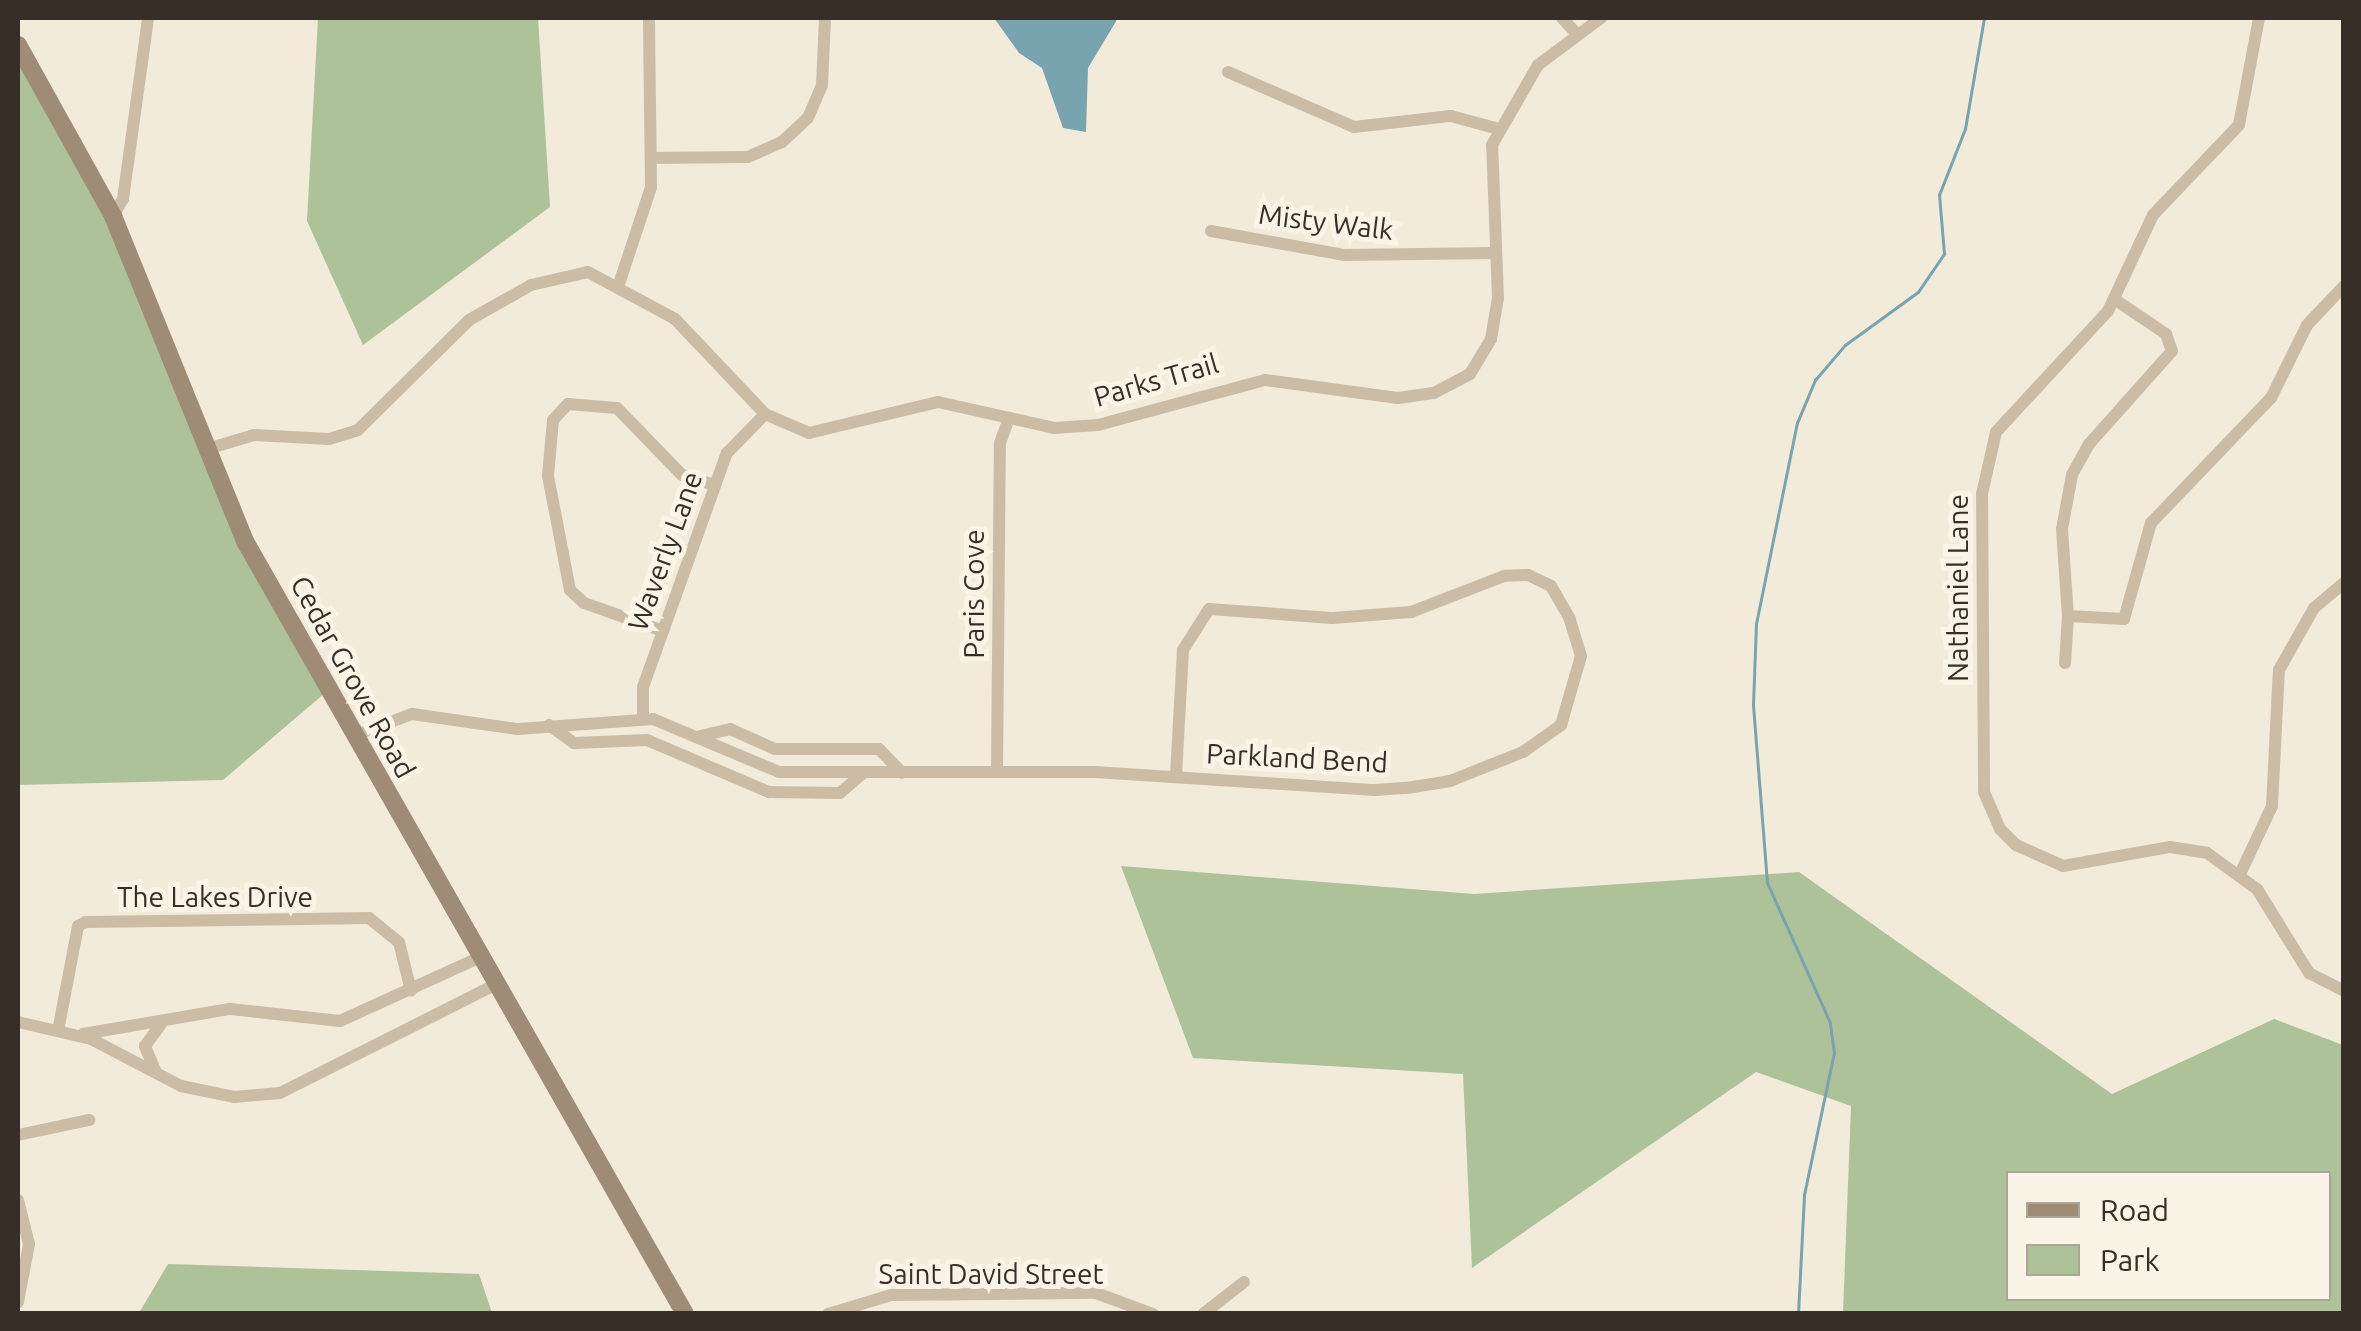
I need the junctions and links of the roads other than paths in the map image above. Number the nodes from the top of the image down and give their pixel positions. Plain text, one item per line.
1 (148, 18) edge
2 (649, 18) edge
3 (825, 18) edge
4 (1562, 18) edge
5 (1600, 18) edge
6 (2260, 18) edge
7 (1576, 32) junction
8 (18, 45) edge
9 (1228, 72) dead end
10 (1500, 129) junction
11 (651, 158) junction
12 (113, 216) junction
13 (1212, 230) dead end
14 (1494, 253) junction
15 (620, 284) junction
16 (2344, 286) edge
17 (2114, 299) junction
18 (765, 414) junction
19 (1009, 418) junction
20 (207, 449) junction
21 (716, 485) junction
22 (2344, 583) edge
23 (2068, 616) junction
24 (663, 632) junction
25 (2065, 663) dead end
26 (642, 719) junction
27 (549, 725) junction
28 (356, 736) junction
29 (694, 738) junction
30 (997, 772) junction
31 (863, 773) junction
32 (902, 773) junction
33 (1176, 777) junction
34 (2241, 872) junction
35 (478, 958) junction
36 (494, 985) junction
37 (412, 991) junction
38 (2344, 991) edge
39 (18, 1022) edge
40 (164, 1023) junction
41 (65, 1033) junction
42 (156, 1070) junction
43 (88, 1120) dead end
44 (18, 1135) edge
45 (18, 1200) edge
46 (1244, 1282) dead end
47 (18, 1302) edge
48 (685, 1314) edge
49 (828, 1314) edge
50 (1153, 1314) edge
51 (1203, 1314) edge

1 - 12 street
2 - 11 street
3 - 11 street
4 - 7 street
5 - 7 street, Parks Trail
6 - 17 street, Nathaniel Lane
7 - 10 street, Parks Trail
8 - 12 main road, Cedar Grove Road
9 - 10 street
10 - 14 street, Parks Trail
11 - 15 street
12 - 20 main road, Cedar Grove Road
13 - 14 street, Misty Walk
14 - 19 street, Parks Trail
15 - 18 street, Parks Trail
15 - 20 street, Parks Trail
16 - 23 street
17 - 23 street
17 - 34 street, Nathaniel Lane
18 - 19 street, Parks Trail
18 - 21 street, Waverly Lane
19 - 30 street, Paris Cove
20 - 28 main road, Cedar Grove Road
21 - 24 street, Waverly Lane
21 - 24 street
22 - 34 street
23 - 25 street
24 - 26 street, Waverly Lane
26 - 27 street, Parkland Bend
26 - 29 street, Parkland Bend
27 - 28 street, Parkland Bend
27 - 31 street, Parkland Bend
28 - 35 main road, Cedar Grove Road
29 - 31 street, Parkland Bend
29 - 32 street, Parkland Bend
30 - 32 street, Parkland Bend
30 - 33 street, Parkland Bend
31 - 32 street, Parkland Bend
33 - 33 street, Parkland Bend
34 - 38 street
35 - 36 main road, Cedar Grove Road
35 - 37 street
36 - 42 street
36 - 48 main road, Cedar Grove Road
37 - 40 street
37 - 41 street, The Lakes Drive
39 - 41 street
40 - 41 street
40 - 42 street
41 - 42 street
43 - 44 street
45 - 47 street
46 - 51 street
49 - 50 street, Saint David Street

